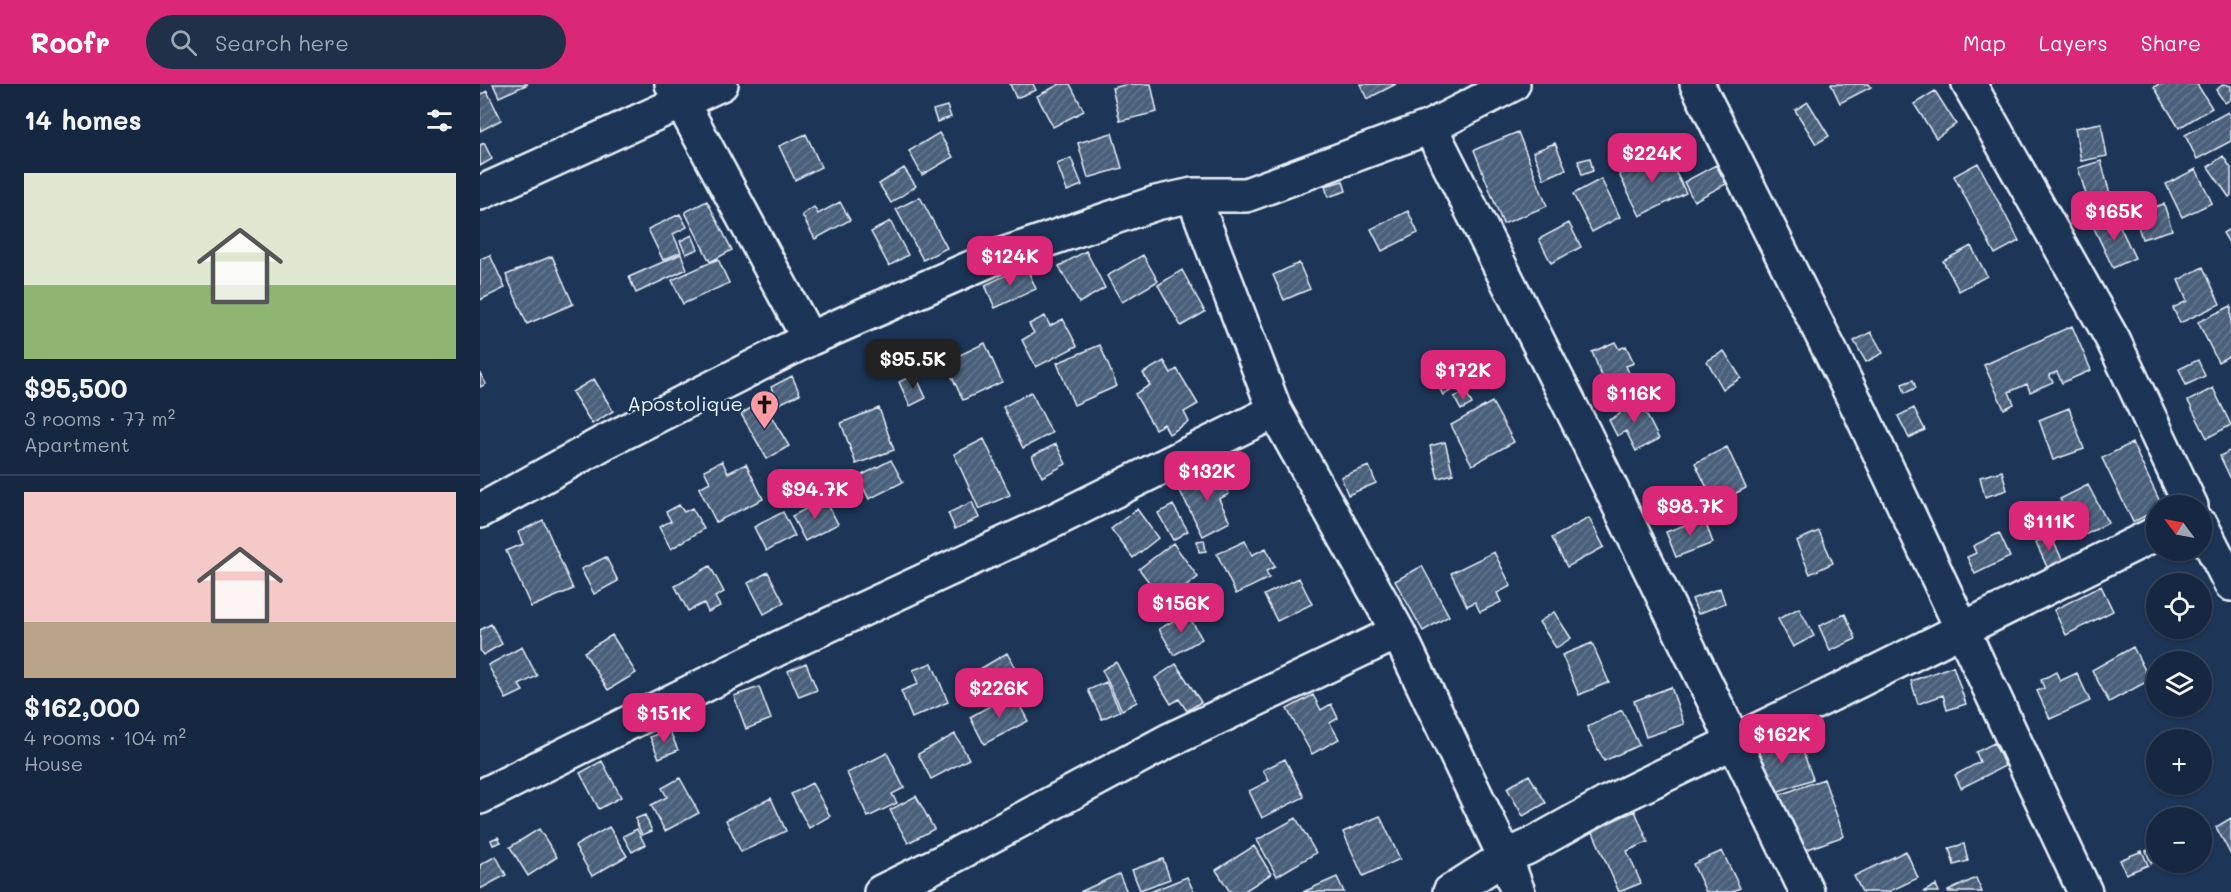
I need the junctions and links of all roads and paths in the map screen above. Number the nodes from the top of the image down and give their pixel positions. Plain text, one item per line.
1 (721, 84) edge
2 (1513, 84) edge
3 (1697, 84) edge
4 (1969, 84) edge
5 (676, 93) edge
6 (1431, 127) junction
7 (480, 193) edge
8 (1193, 195) junction
9 (808, 339) junction
10 (1275, 411) junction
11 (2186, 495) edge
12 (480, 511) edge
13 (2146, 538) edge
14 (2212, 544) edge
15 (2228, 571) edge
16 (1962, 630) junction
17 (1398, 632) junction
18 (1735, 741) junction
19 (480, 796) edge
20 (1505, 857) junction
21 (881, 892) edge
22 (1450, 892) edge
23 (1518, 892) edge
24 (1807, 892) edge
25 (2085, 892) edge

1 - 5 street
2 - 6 street
3 - 16 street
4 - 11 street
5 - 7 street
5 - 9 street
6 - 8 street
6 - 18 street
8 - 9 street
8 - 10 street
9 - 12 street
10 - 17 street
10 - 19 street
13 - 16 street
14 - 15 street
16 - 18 street
16 - 25 street
17 - 20 street
17 - 21 street
18 - 20 street
18 - 24 street
20 - 22 street
20 - 23 street

